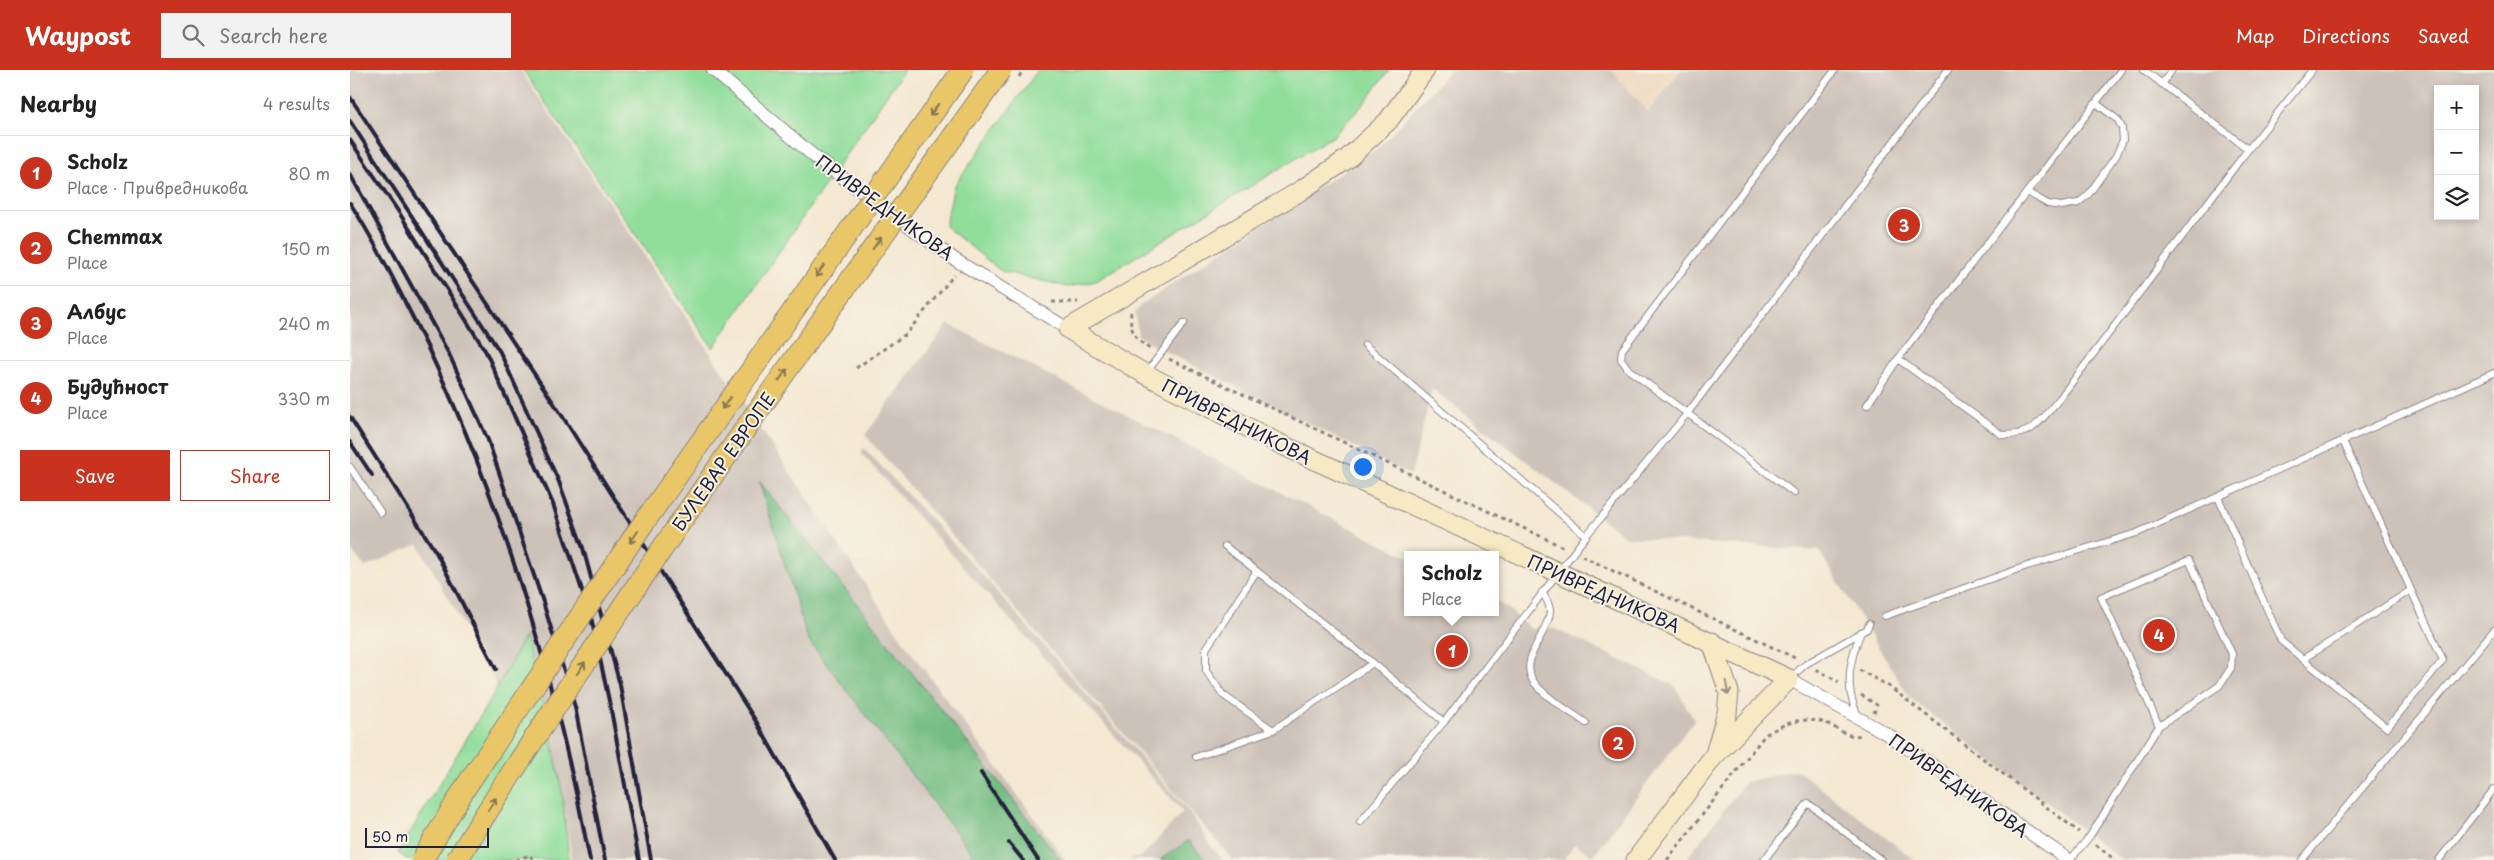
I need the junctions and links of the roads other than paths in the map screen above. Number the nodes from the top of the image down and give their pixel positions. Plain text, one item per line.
1 (712, 70) edge
2 (962, 70) edge
3 (1425, 70) edge
4 (1835, 70) edge
5 (1948, 70) edge
6 (2121, 70) edge
7 (2144, 70) edge
8 (2172, 70) edge
9 (2312, 70) edge
10 (1009, 74) edge
11 (2162, 84) junction
12 (2096, 103) junction
13 (2248, 149) junction
14 (2027, 192) junction
15 (1184, 323) dead end
16 (1068, 329) junction
17 (1365, 345) dead end
18 (1898, 359) junction
19 (1145, 374) junction
20 (2494, 374) edge
21 (1867, 405) dead end
22 (1686, 415) junction
23 (2343, 441) junction
24 (350, 467) edge
25 (1794, 493) dead end
26 (2218, 497) junction
27 (381, 513) dead end
28 (1586, 536) junction
29 (1225, 546) dead end
30 (1256, 572) junction
31 (1557, 572) junction
32 (2411, 590) junction
33 (1542, 592) junction
34 (1885, 616) dead end
35 (1870, 624) dead end
36 (2494, 630) edge
37 (1861, 632) junction
38 (1712, 642) junction
39 (2303, 659) junction
40 (1373, 663) junction
41 (1789, 679) junction
42 (1862, 720) junction
43 (1444, 722) junction
44 (1586, 723) dead end
45 (2159, 726) junction
46 (1272, 730) junction
47 (1196, 757) dead end
48 (1714, 757) junction
49 (2494, 789) edge
50 (1360, 822) dead end
51 (422, 860) edge
52 (457, 860) edge
53 (1636, 860) edge
54 (1764, 860) edge
55 (1881, 860) edge
56 (2069, 860) edge
57 (2302, 860) edge
58 (2439, 860) edge

1 - 16 street, ПРИВРЕДНИКОВА
2 -> 51 main road, БУЛЕВАР ЕВРОПЕ, bridge
3 - 16 street
4 - 22 lane
5 - 22 lane
6 - 12 lane
7 - 11 lane
8 - 11 lane
9 - 13 lane
52 -> 10 main road, БУЛЕВАР ЕВРОПЕ, bridge
11 - 13 lane
12 - 14 lane
12 - 14 lane
13 - 18 lane
14 - 18 lane
15 - 19 lane
16 - 19 street, ПРИВРЕДНИКОВА
17 - 28 lane
18 - 21 lane
19 - 31 street, ПРИВРЕДНИКОВА
20 - 23 lane
22 - 25 lane
22 - 28 lane
23 - 26 lane
23 - 32 lane
24 - 27 lane
26 - 34 lane
26 - 39 lane
28 - 31 lane
29 - 30 lane
30 - 40 lane
30 - 46 lane
31 - 33 lane
31 - 38 street, ПРИВРЕДНИКОВА
32 - 39 lane
32 - 39 lane
33 - 43 lane
33 - 44 lane
35 - 37 lane
36 - 57 lane
37 - 41 lane
37 - 42 lane
38 - 41 street, ПРИВРЕДНИКОВА
38 -> 48 street
40 - 43 lane
40 - 46 lane
41 - 42 street, ПРИВРЕДНИКОВА
41 - 48 street
42 - 56 street, ПРИВРЕДНИКОВА
43 - 50 lane
45 - 45 lane
45 - 56 lane
46 - 47 lane
48 - 53 street
49 - 58 lane
54 - 55 lane

